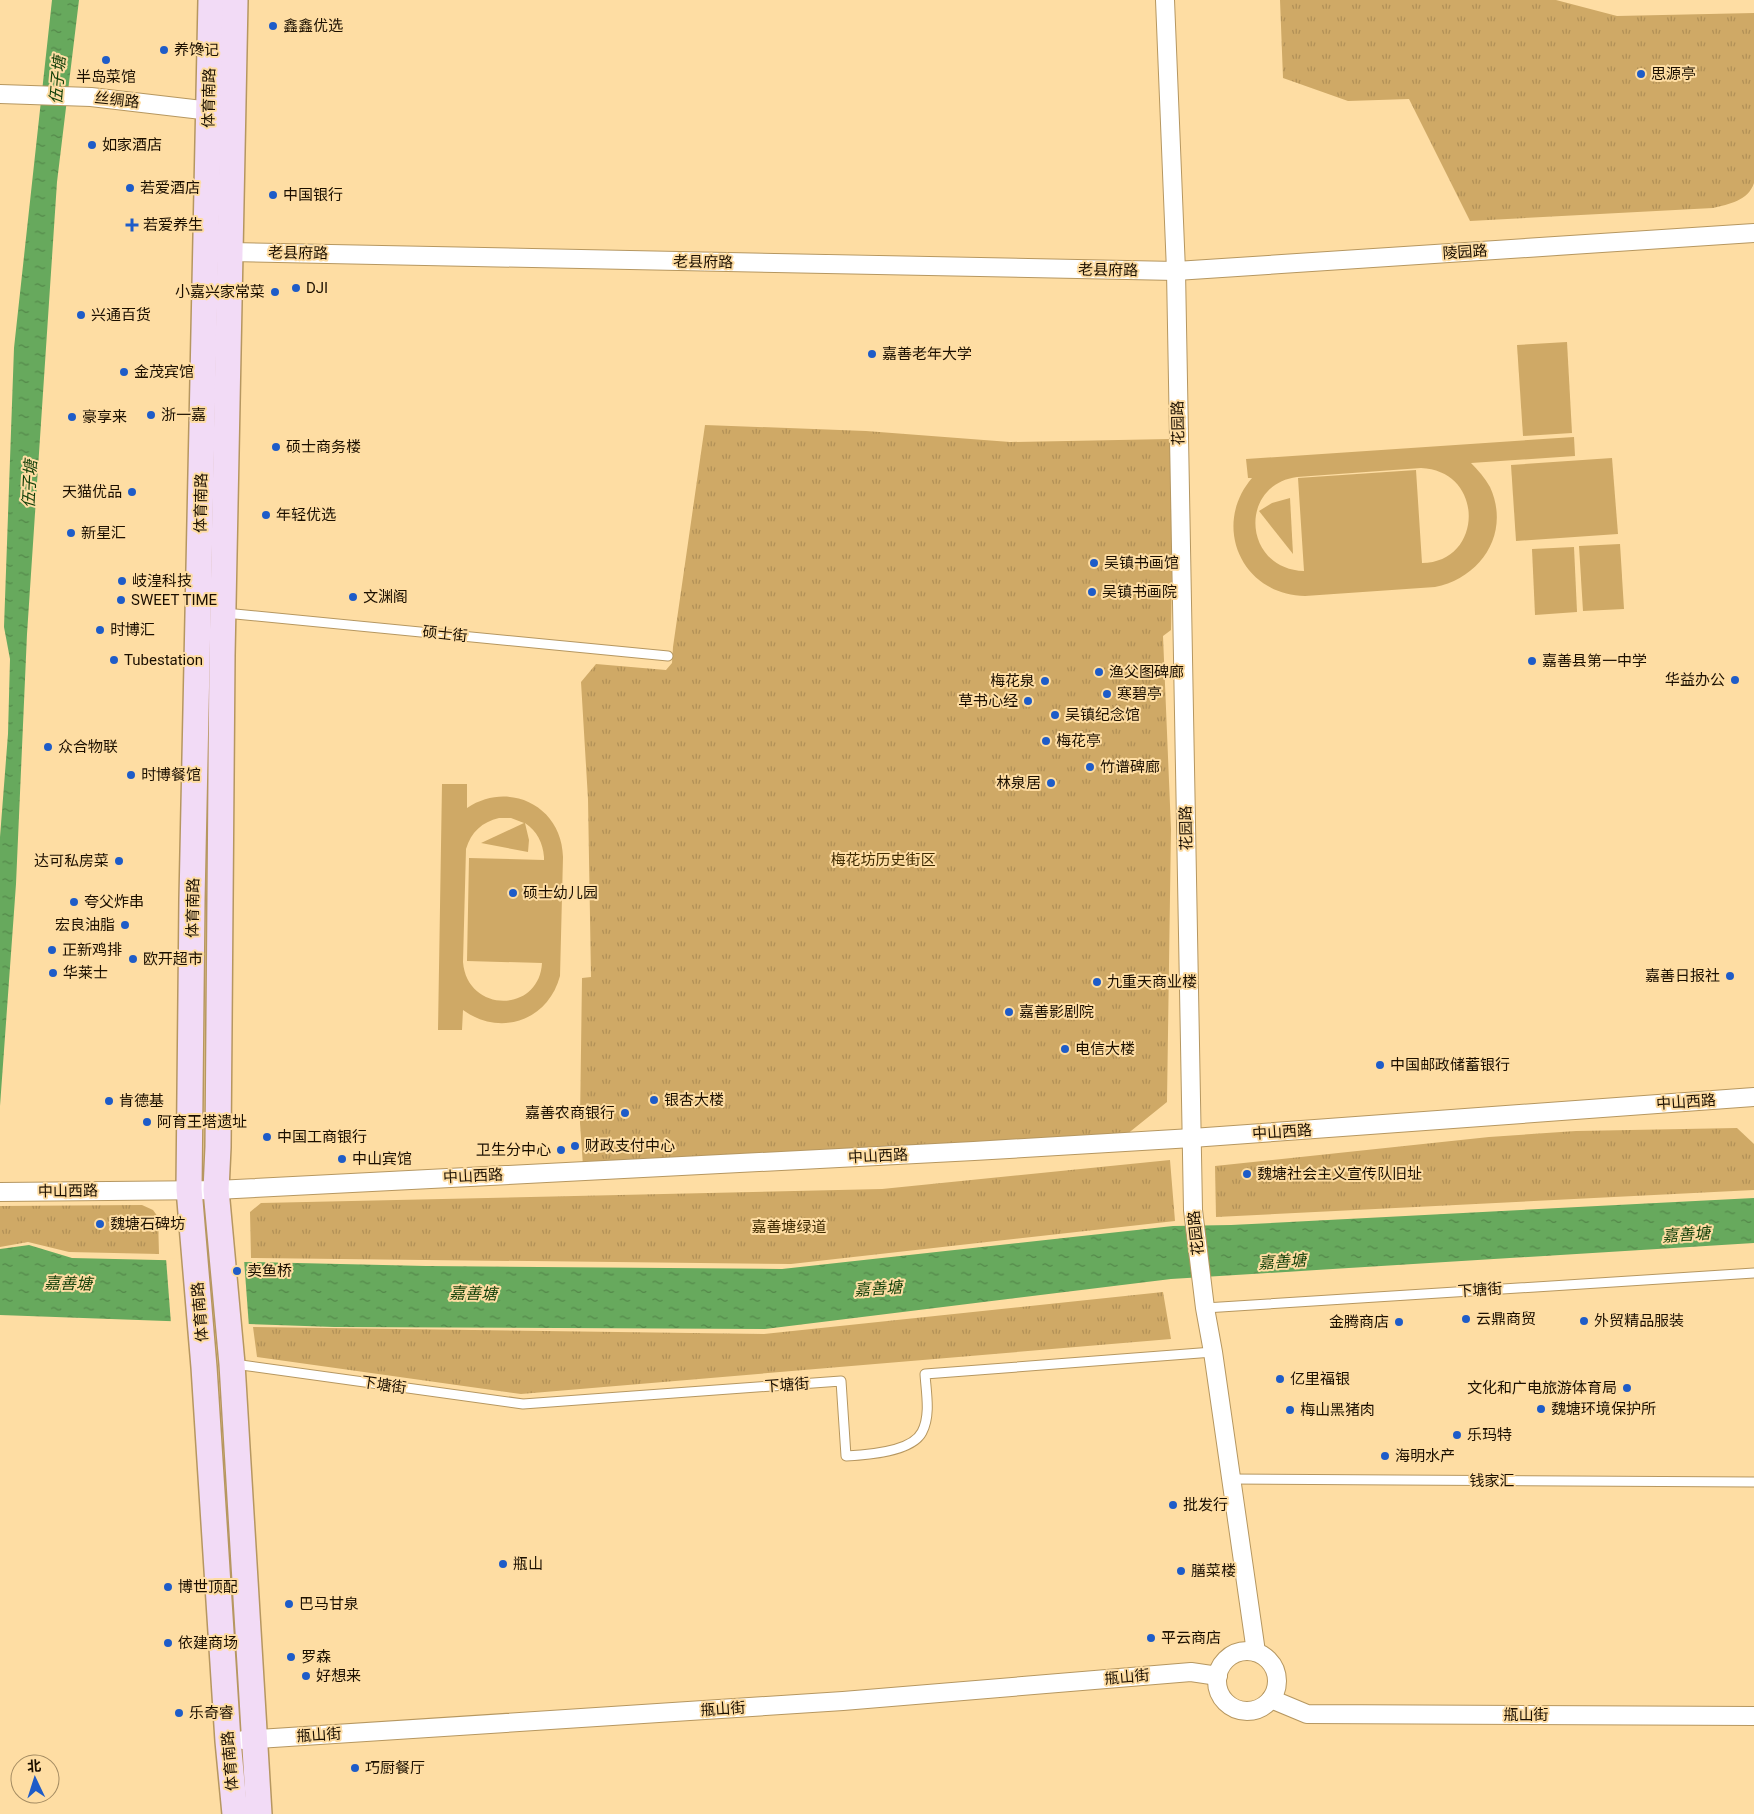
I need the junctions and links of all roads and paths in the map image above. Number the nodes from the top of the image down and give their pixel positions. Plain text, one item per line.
1 (211, 0) edge
2 (235, 0) edge
3 (1165, 0) edge
4 (0, 94) edge
5 (208, 111) junction
6 (233, 114) junction
7 (1754, 233) edge
8 (230, 252) junction
9 (1176, 272) junction
10 (223, 612) junction
11 (668, 656) dead end
12 (1754, 1097) edge
13 (1192, 1138) junction
14 (189, 1189) junction
15 (216, 1190) junction
16 (5, 1192) edge
17 (1754, 1273) edge
18 (1205, 1308) junction
19 (1213, 1352) junction
20 (232, 1364) junction
21 (1230, 1479) junction
22 (1754, 1482) edge
23 (1256, 1652) junction
24 (1218, 1676) junction
25 (1271, 1699) junction
26 (1754, 1716) edge
27 (255, 1740) junction
28 (228, 1741) junction
29 (235, 1814) edge
30 (259, 1814) edge

1 - 5 main road, 体育南路
2 - 6 main road, 体育南路
3 - 9 street, 花园路
4 - 5 street, 丝绸路
5 - 6 street, 丝绸路
5 - 14 main road, 体育南路
6 - 8 main road, 体育南路
7 - 9 street, 陵园路
8 - 9 street, 老县府路
8 - 10 main road, 体育南路
9 - 13 street, 花园路
10 - 11 lane, 硕士街
10 - 15 main road, 体育南路
12 - 13 street, 中山西路
13 - 15 street, 中山西路
13 - 18 street, 花园路
14 - 15 street, 中山西路
14 - 16 street, 中山西路
14 - 28 main road, 体育南路
15 - 20 main road, 体育南路
17 - 18 lane, 下塘街
18 - 19 street, 花园路
19 - 20 lane, 下塘街
19 - 21 street, 花园路
20 - 27 main road, 体育南路
21 - 22 lane, 钱家汇
21 - 23 street, 花园路
23 - 24 street
23 - 25 street
24 - 25 street
24 - 27 street, 甁山街
25 - 26 street, 甁山街
27 - 28 street, 甁山街
27 - 30 main road, 体育南路
28 - 29 main road, 体育南路

